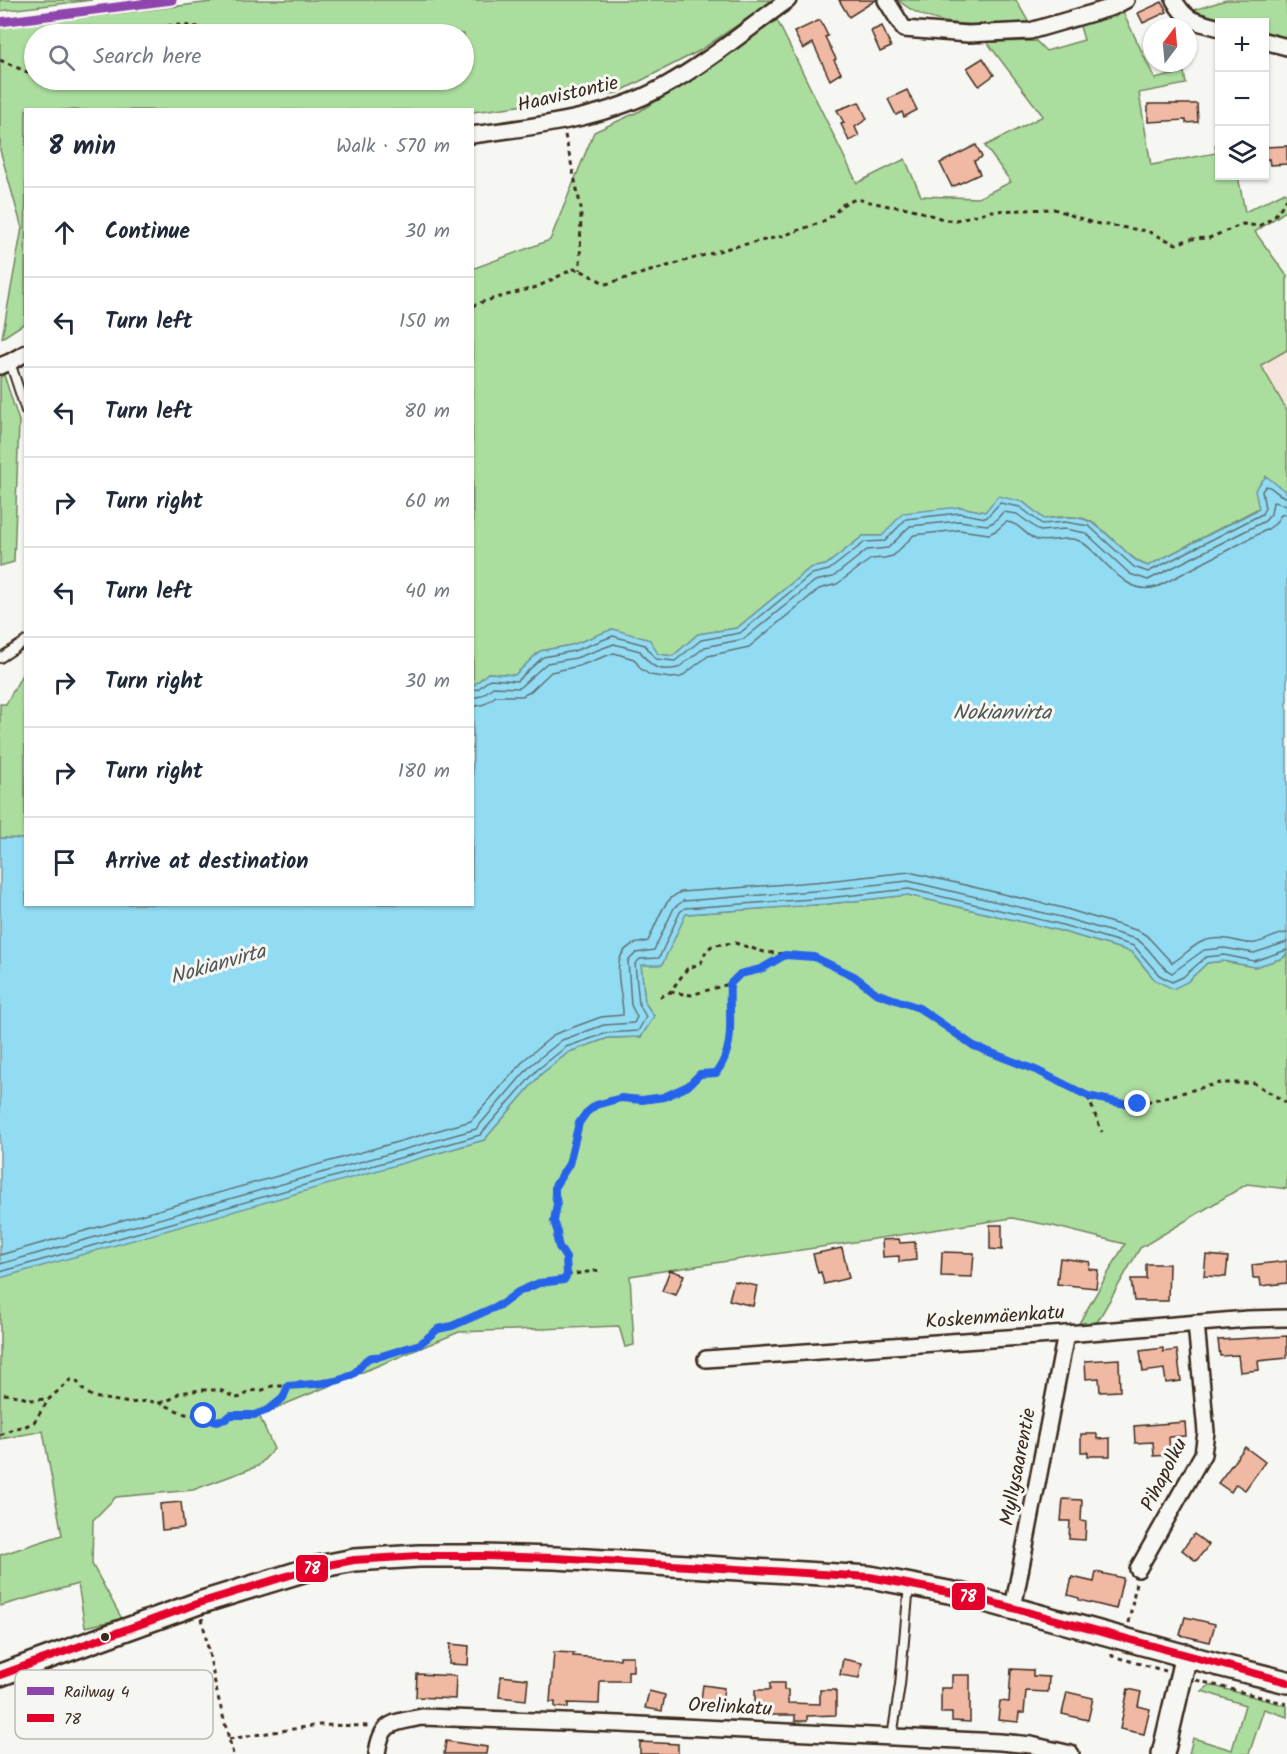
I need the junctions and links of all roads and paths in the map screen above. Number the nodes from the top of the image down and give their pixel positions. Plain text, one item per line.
1 (788, 0) edge
2 (886, 0) edge
3 (1126, 0) edge
4 (1174, 0) edge
5 (1215, 27) edge
6 (1269, 42) edge
7 (1287, 47) edge
8 (0, 60) edge
9 (24, 71) edge
10 (563, 122) junction
11 (474, 135) edge
12 (1287, 199) edge
13 (580, 270) junction
14 (474, 305) edge
15 (24, 354) edge
16 (5, 364) edge
17 (24, 407) edge
18 (24, 642) edge
19 (0, 658) edge
20 (785, 955) junction
21 (730, 984) junction
22 (670, 992) junction
23 (660, 998) dead end
24 (1088, 1096) junction
25 (1287, 1103) edge
26 (1102, 1132) dead end
27 (601, 1270) dead end
28 (567, 1275) junction
29 (1287, 1318) edge
30 (1196, 1323) junction
31 (1066, 1334) junction
32 (706, 1359) dead end
33 (288, 1386) junction
34 (4, 1394) dead end
35 (49, 1399) junction
36 (160, 1403) junction
37 (0, 1435) edge
38 (1138, 1569) joint
39 (909, 1584) junction
40 (199, 1604) junction
41 (1013, 1608) junction
42 (1129, 1624) dead end
43 (1186, 1654) junction
44 (212, 1670) edge
45 (213, 1673) edge
46 (0, 1675) edge
47 (1287, 1682) edge
48 (387, 1727) junction
49 (892, 1737) junction
50 (229, 1739) junction
51 (233, 1754) edge
52 (377, 1754) edge
53 (1071, 1754) edge
54 (1163, 1754) edge

1 - 10 street, Haavistontie
2 - 3 street
4 - 5 street
6 - 7 street
8 - 9 path
10 - 11 street, Haavistontie
10 - 13 path
12 - 13 path
13 - 14 path
15 - 16 street
16 - 17 lane
18 - 19 lane
20 - 21 path
20 - 22 path
20 - 24 path
21 - 22 path
21 - 28 path
22 - 23 path
24 - 25 path
24 - 26 path
27 - 28 path
28 - 33 path
29 - 30 street, Koskenmäenkatu
30 - 31 street, Koskenmäenkatu
30 - 38 street, Pihapolku
31 - 32 street, Koskenmäenkatu
31 - 41 street, Myllysaarentie
33 - 36 path
33 - 36 path
34 - 35 path
35 - 36 path
35 - 37 path
38 - 42 path
39 - 40 street
39 - 41 street
39 - 49 lane
40 - 44 path
40 - 46 street
41 - 43 street
43 - 47 street
43 - 54 street
45 - 50 path
48 - 49 street, Orelinkatu
48 - 50 path
48 - 52 street
49 - 53 street, Orelinkatu
50 - 51 path

